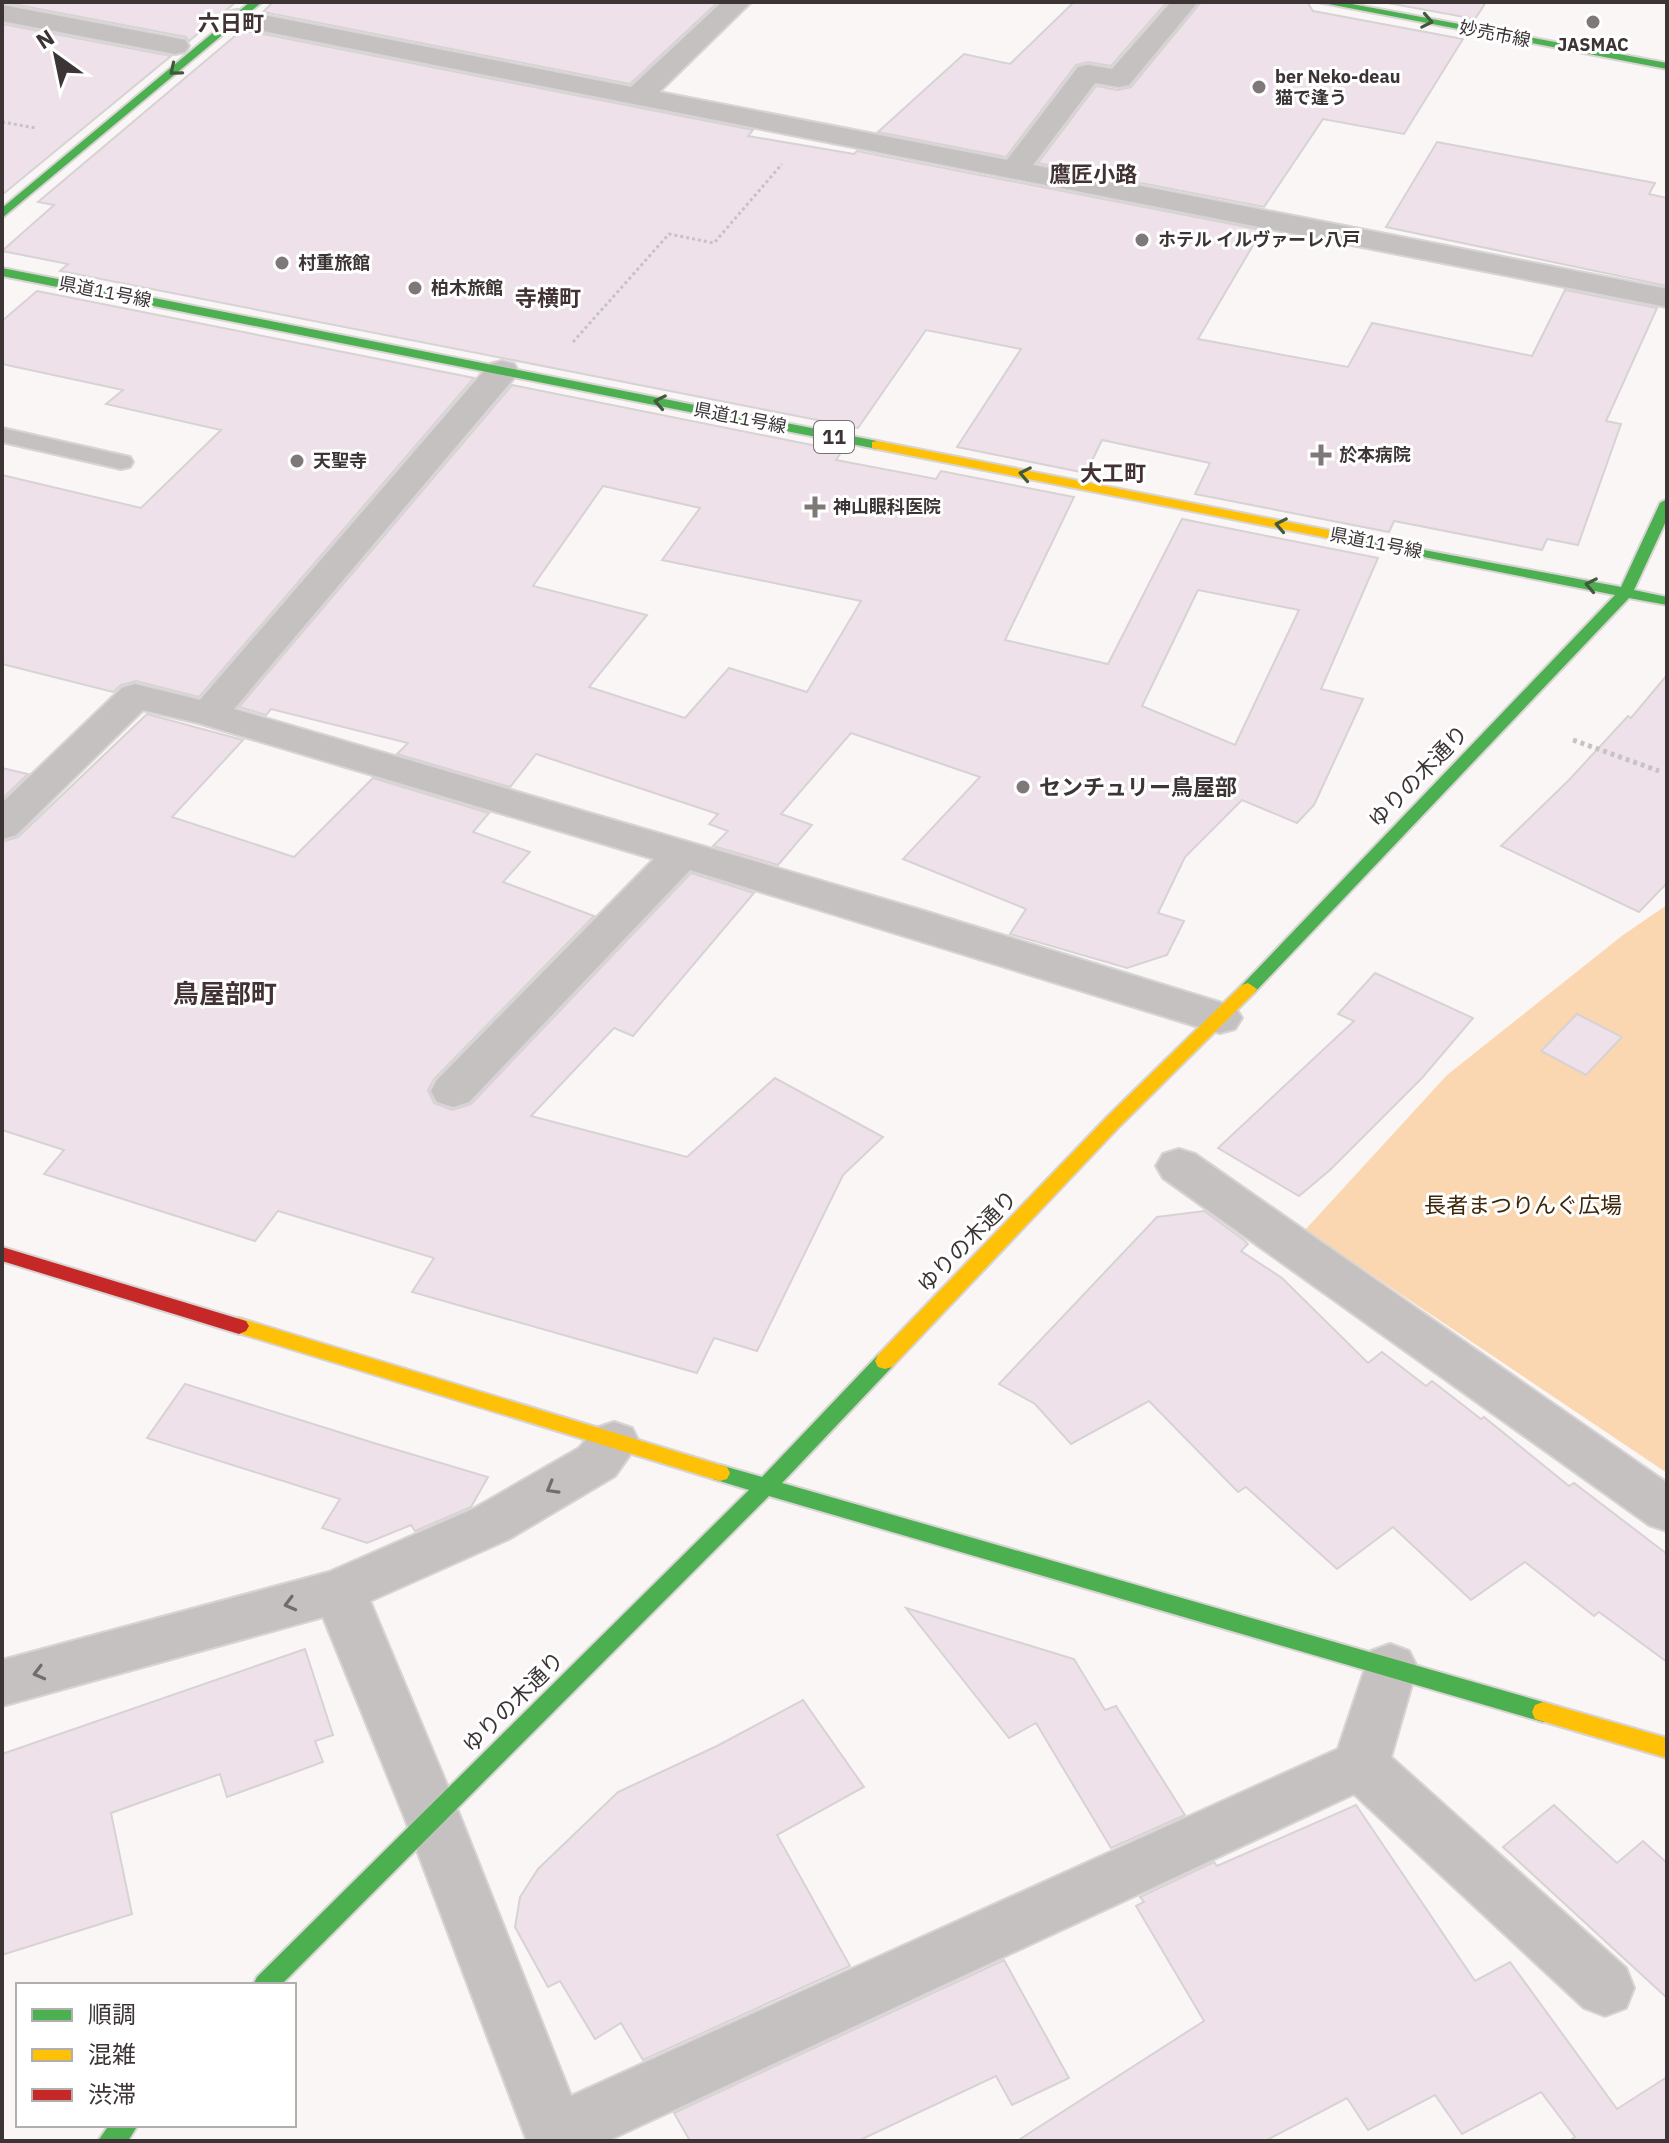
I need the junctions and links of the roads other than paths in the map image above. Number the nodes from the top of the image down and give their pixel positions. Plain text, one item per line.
1 (738, 2) edge
2 (1185, 2) edge
3 (1323, 2) edge
4 (247, 10) edge
5 (2, 13) edge
6 (175, 46) dead end
7 (1667, 66) edge
8 (638, 96) junction
9 (1015, 169) junction
10 (2, 214) edge
11 (2, 272) edge
12 (1667, 298) edge
13 (502, 371) junction
14 (2, 435) edge
15 (121, 462) dead end
16 (1667, 503) edge
17 (1626, 592) junction
18 (1667, 601) edge
19 (209, 714) junction
20 (2, 826) edge
21 (682, 854) junction
22 (1220, 1018) junction
23 (453, 1091) dead end
24 (1179, 1166) dead end
25 (2, 1254) edge
26 (614, 1442) junction
27 (765, 1487) junction
28 (1667, 1510) edge
29 (339, 1591) junction
30 (1390, 1667) junction
31 (2, 1683) edge
32 (1667, 1748) edge
33 (1361, 1765) junction
34 (432, 1816) junction
35 (267, 1983) edge
36 (1605, 1988) dead end
37 (557, 2138) edge

1 - 8 street
2 - 9 street
3 -> 7 street, 妙売市線
4 - 8 street
4 -> 10 street
5 - 6 street
8 - 9 street
9 - 12 street
11 - 13 street, 県道11号線 / 11
17 -> 13 street, 県道11号線 / 11
13 - 19 street
14 - 15 lane
16 - 17 street, ゆりの木通り
17 - 18 street, 県道11号線 / 11
17 - 22 street, ゆりの木通り
19 - 20 street
19 - 21 street
21 - 22 street
21 - 23 street
22 - 27 street, ゆりの木通り
24 - 28 street
25 - 26 street
26 - 27 street
26 -> 29 street
27 - 30 street
27 - 34 street, ゆりの木通り
29 -> 31 street
29 - 34 street
30 - 32 street
30 - 33 street
33 - 36 street
33 - 37 street
34 - 35 street, ゆりの木通り
34 - 37 street

